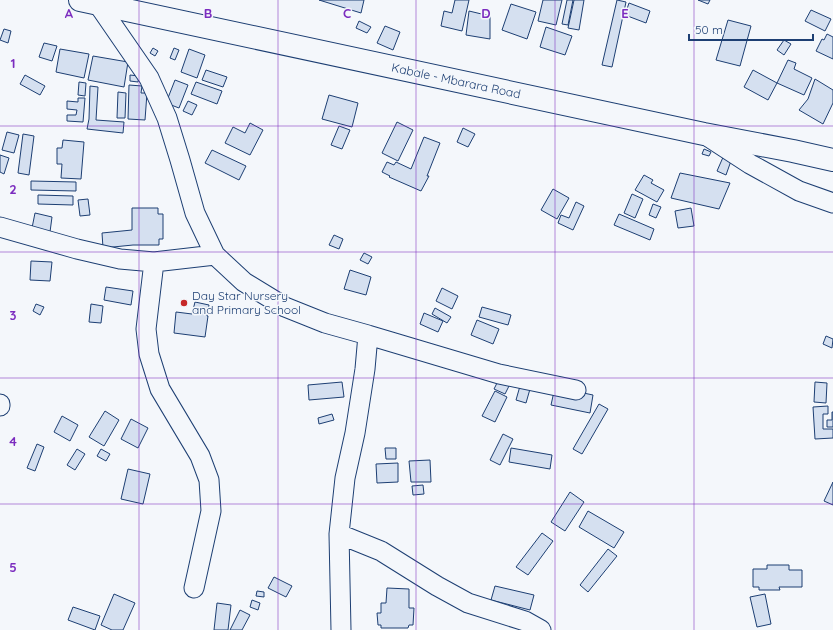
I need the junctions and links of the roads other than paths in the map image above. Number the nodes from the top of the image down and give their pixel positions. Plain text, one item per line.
1 (89, 2) edge
2 (704, 134) junction
3 (833, 160) edge
4 (833, 203) edge
5 (0, 227) edge
6 (215, 256) junction
7 (154, 262) junction
8 (368, 335) junction
9 (576, 390) dead end
10 (339, 534) junction
11 (194, 588) dead end
12 (342, 630) edge
13 (541, 630) edge

1 - 2 main road, Kabale - Mbarara Road
1 - 6 street
2 - 3 main road, Kabale - Mbarara Road
2 - 4 street
5 - 7 street
6 - 7 street
6 - 8 street
7 - 11 street
8 - 9 street
8 - 10 street
10 - 12 street
10 - 13 street

